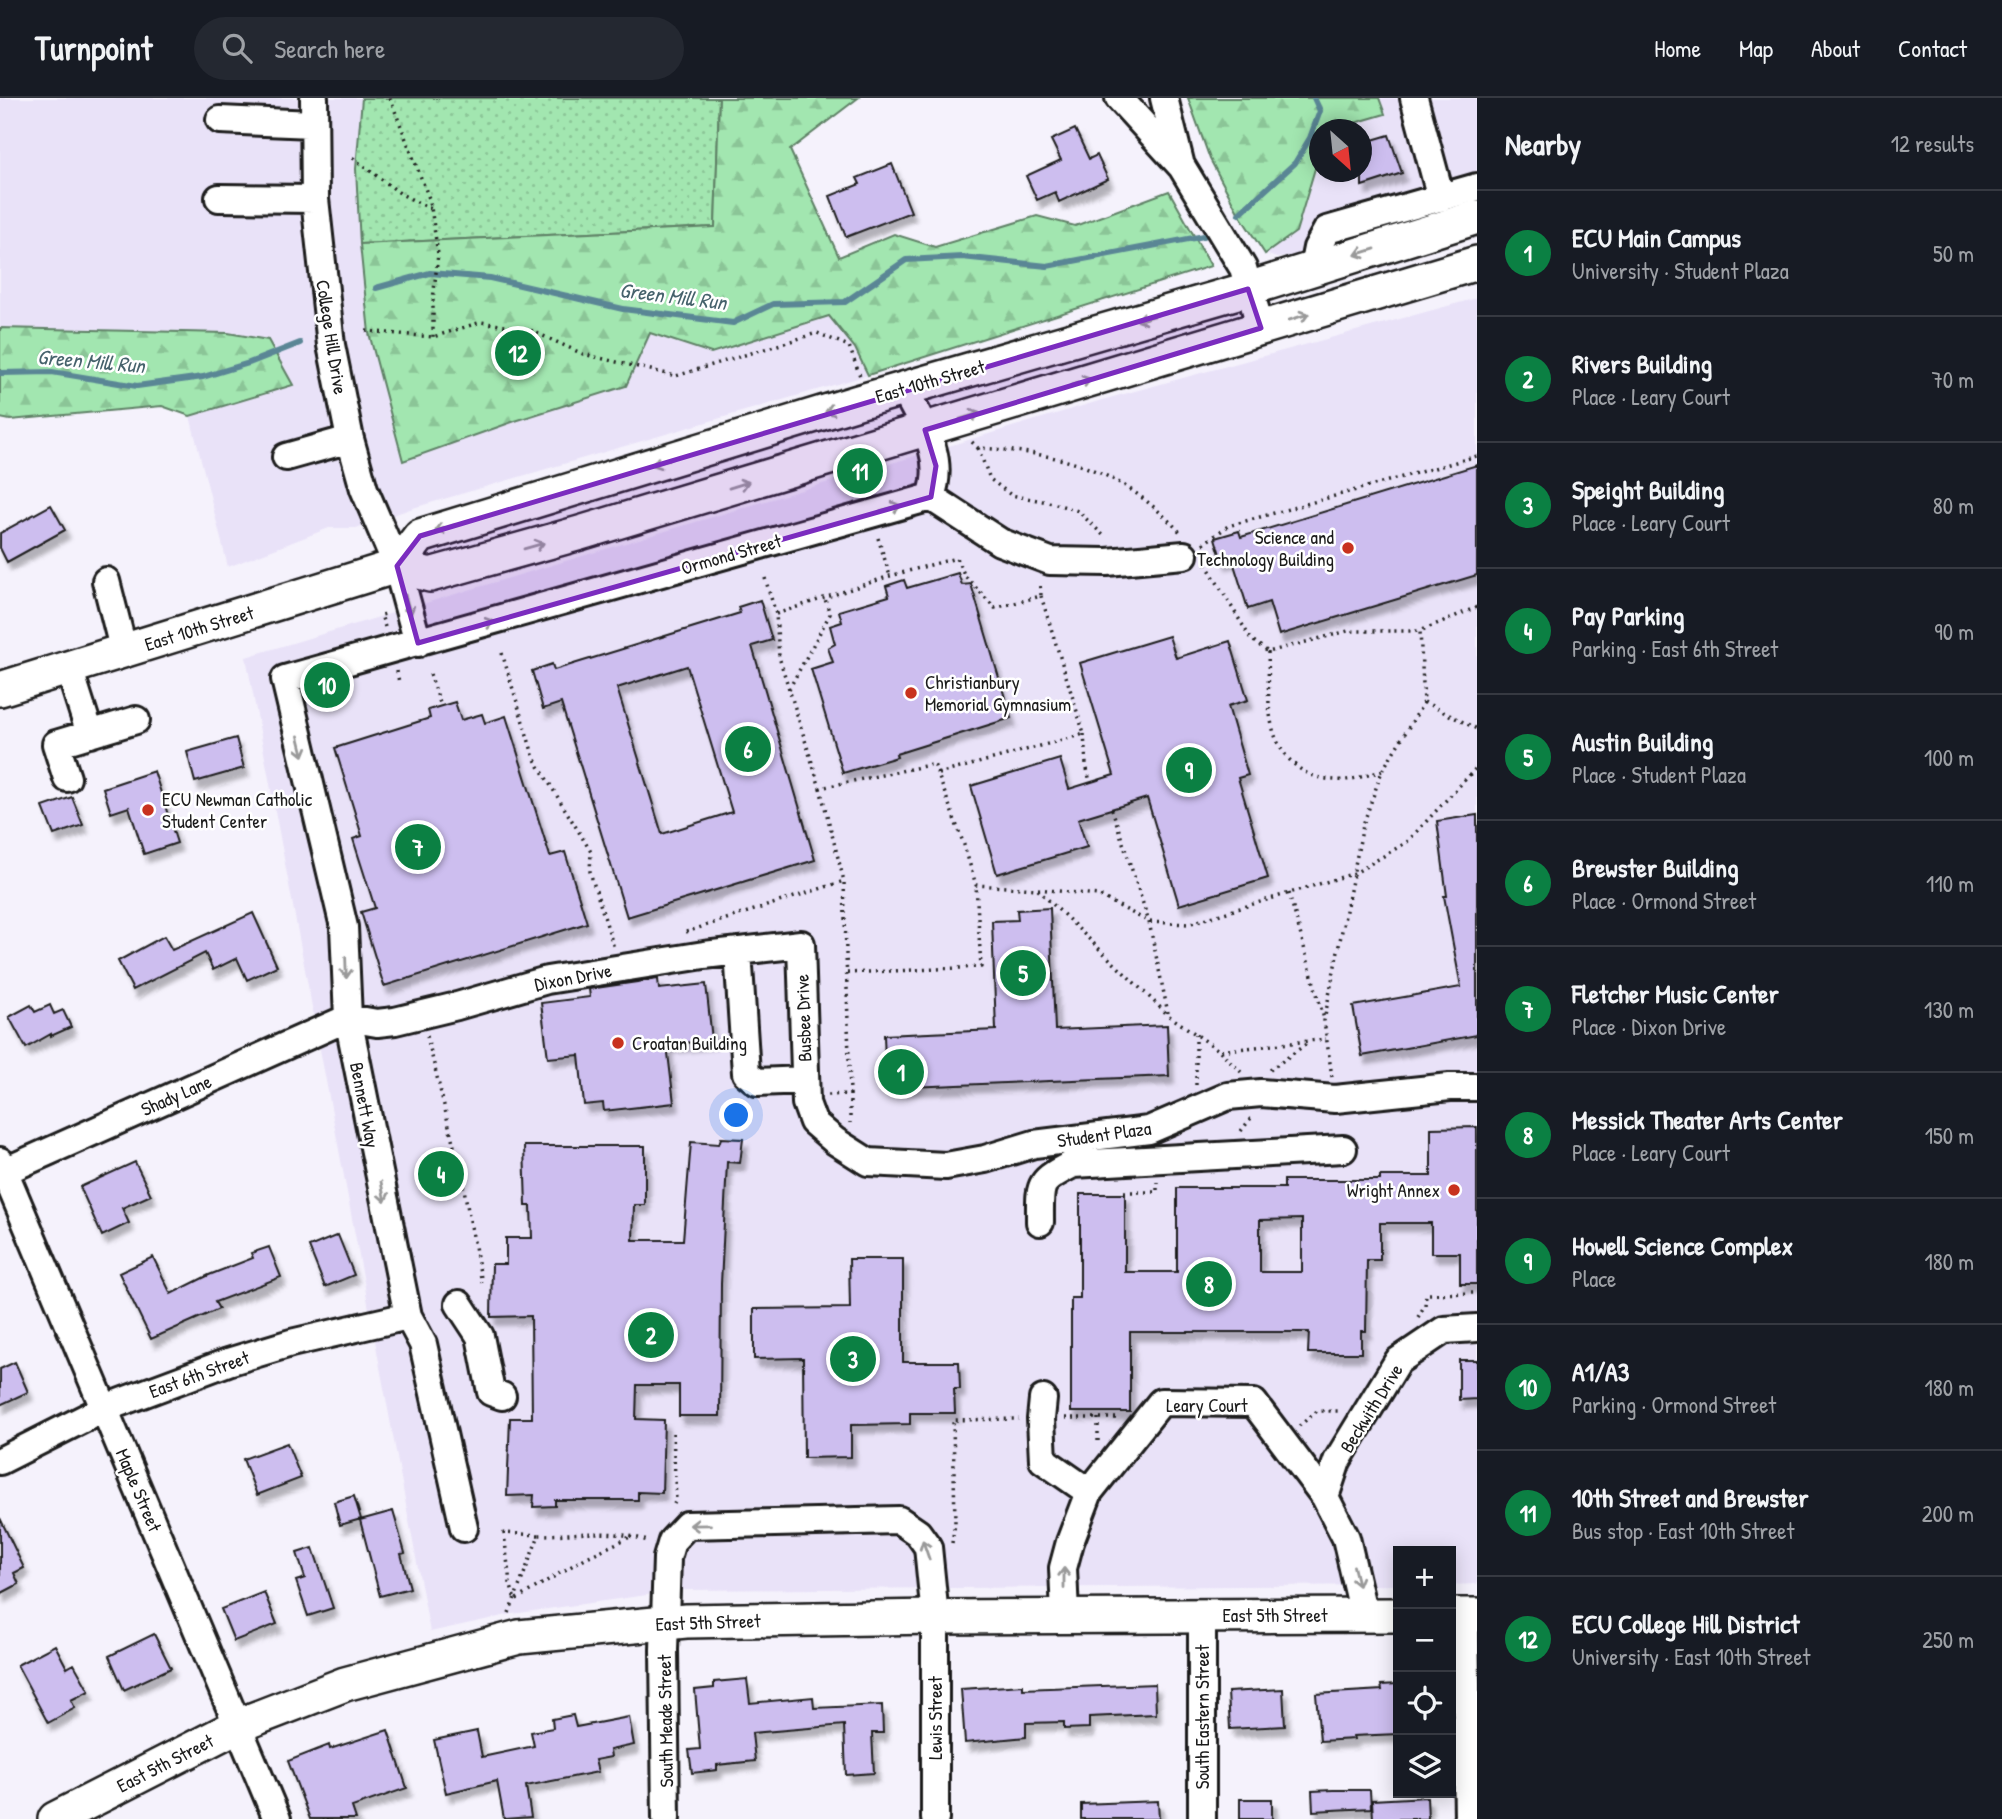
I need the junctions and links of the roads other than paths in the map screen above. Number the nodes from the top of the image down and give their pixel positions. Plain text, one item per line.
1 (1119, 98) edge
2 (1164, 98) edge
3 (1414, 98) edge
4 (313, 111) edge
5 (220, 120) dead end
6 (1182, 167) junction
7 (219, 198) dead end
8 (315, 199) junction
9 (1465, 203) edge
10 (1477, 263) edge
11 (1248, 289) junction
12 (1261, 328) junction
13 (904, 389) junction
14 (925, 430) junction
15 (350, 439) junction
16 (285, 457) dead end
17 (931, 497) junction
18 (1192, 551) road end
19 (397, 566) junction
20 (106, 581) dead end
21 (418, 643) junction
22 (124, 652) junction
23 (68, 668) junction
24 (285, 679) joint
25 (0, 689) edge
26 (136, 720) dead end
27 (90, 734) junction
28 (67, 778) dead end
29 (801, 944) joint
30 (738, 951) junction
31 (348, 1018) junction
32 (1477, 1087) edge
33 (805, 1089) junction
34 (1343, 1149) dead end
35 (2, 1166) edge
36 (1040, 1222) dead end
37 (460, 1304) dead end
38 (408, 1316) junction
39 (1477, 1328) edge
40 (502, 1396) dead end
41 (105, 1408) junction
42 (1042, 1409) road end
43 (0, 1461) edge
44 (1089, 1492) junction
45 (1325, 1497) junction
46 (464, 1528) dead end
47 (1065, 1615) junction
48 (1202, 1615) junction
49 (1364, 1615) junction
50 (1393, 1615) edge
51 (1464, 1615) edge
52 (935, 1616) junction
53 (665, 1622) junction
54 (239, 1725) junction
55 (55, 1819) edge
56 (277, 1819) edge
57 (666, 1819) edge
58 (935, 1819) edge
59 (1202, 1819) edge
60 (1468, 1819) edge

1 - 6 street
2 - 6 street
3 - 9 street
4 - 5 street
4 - 8 street, College Hill Drive
6 - 11 street
7 - 8 street
8 - 15 street, College Hill Drive
9 - 11 main road, East 10th Street
12 -> 10 main road
11 - 12 street
11 -> 13 main road, East 10th Street
14 -> 12 main road
13 - 14 street
13 -> 19 main road, East 10th Street
14 - 17 street
19 -> 14 main road
15 - 16 street
15 - 19 street, College Hill Drive
17 - 18 street
21 -> 17 street, Ormond Street
19 -> 21 street
19 - 22 main road, East 10th Street
20 - 22 street
21 - 24 street, Ormond Street
22 - 23 main road, East 10th Street
23 - 25 main road, East 10th Street
23 - 27 street
24 -> 31 street, Bennett Way
26 - 27 street
27 - 28 street
29 - 30 street, Dixon Drive
29 - 33 street, Busbee Drive
30 - 31 street, Dixon Drive
30 - 33 street
31 - 35 street, Shady Lane
31 -> 38 street, Bennett Way
32 - 33 street, Student Plaza
34 - 36 street
35 - 41 street, Maple Street
37 - 40 street
38 - 41 street, East 6th Street
38 - 46 street, Bennett Way
39 - 45 street, Beckwith Drive
41 - 43 street, East 6th Street
41 - 54 street, Maple Street
42 - 44 street
44 - 45 street, Leary Court
47 -> 44 street, Leary Court
45 -> 49 street, Leary Court
47 - 48 main road, East 5th Street
47 - 52 main road, East 5th Street
48 - 49 main road, East 5th Street
48 - 59 street, South Eastern Street
49 - 50 main road, East 5th Street
51 - 60 street
52 - 53 main road, East 5th Street
52 -> 53 street
52 - 58 street, Lewis Street
53 - 54 main road, East 5th Street
53 - 57 street, South Meade Street
54 - 55 main road, East 5th Street
54 - 56 street, Maple Street

